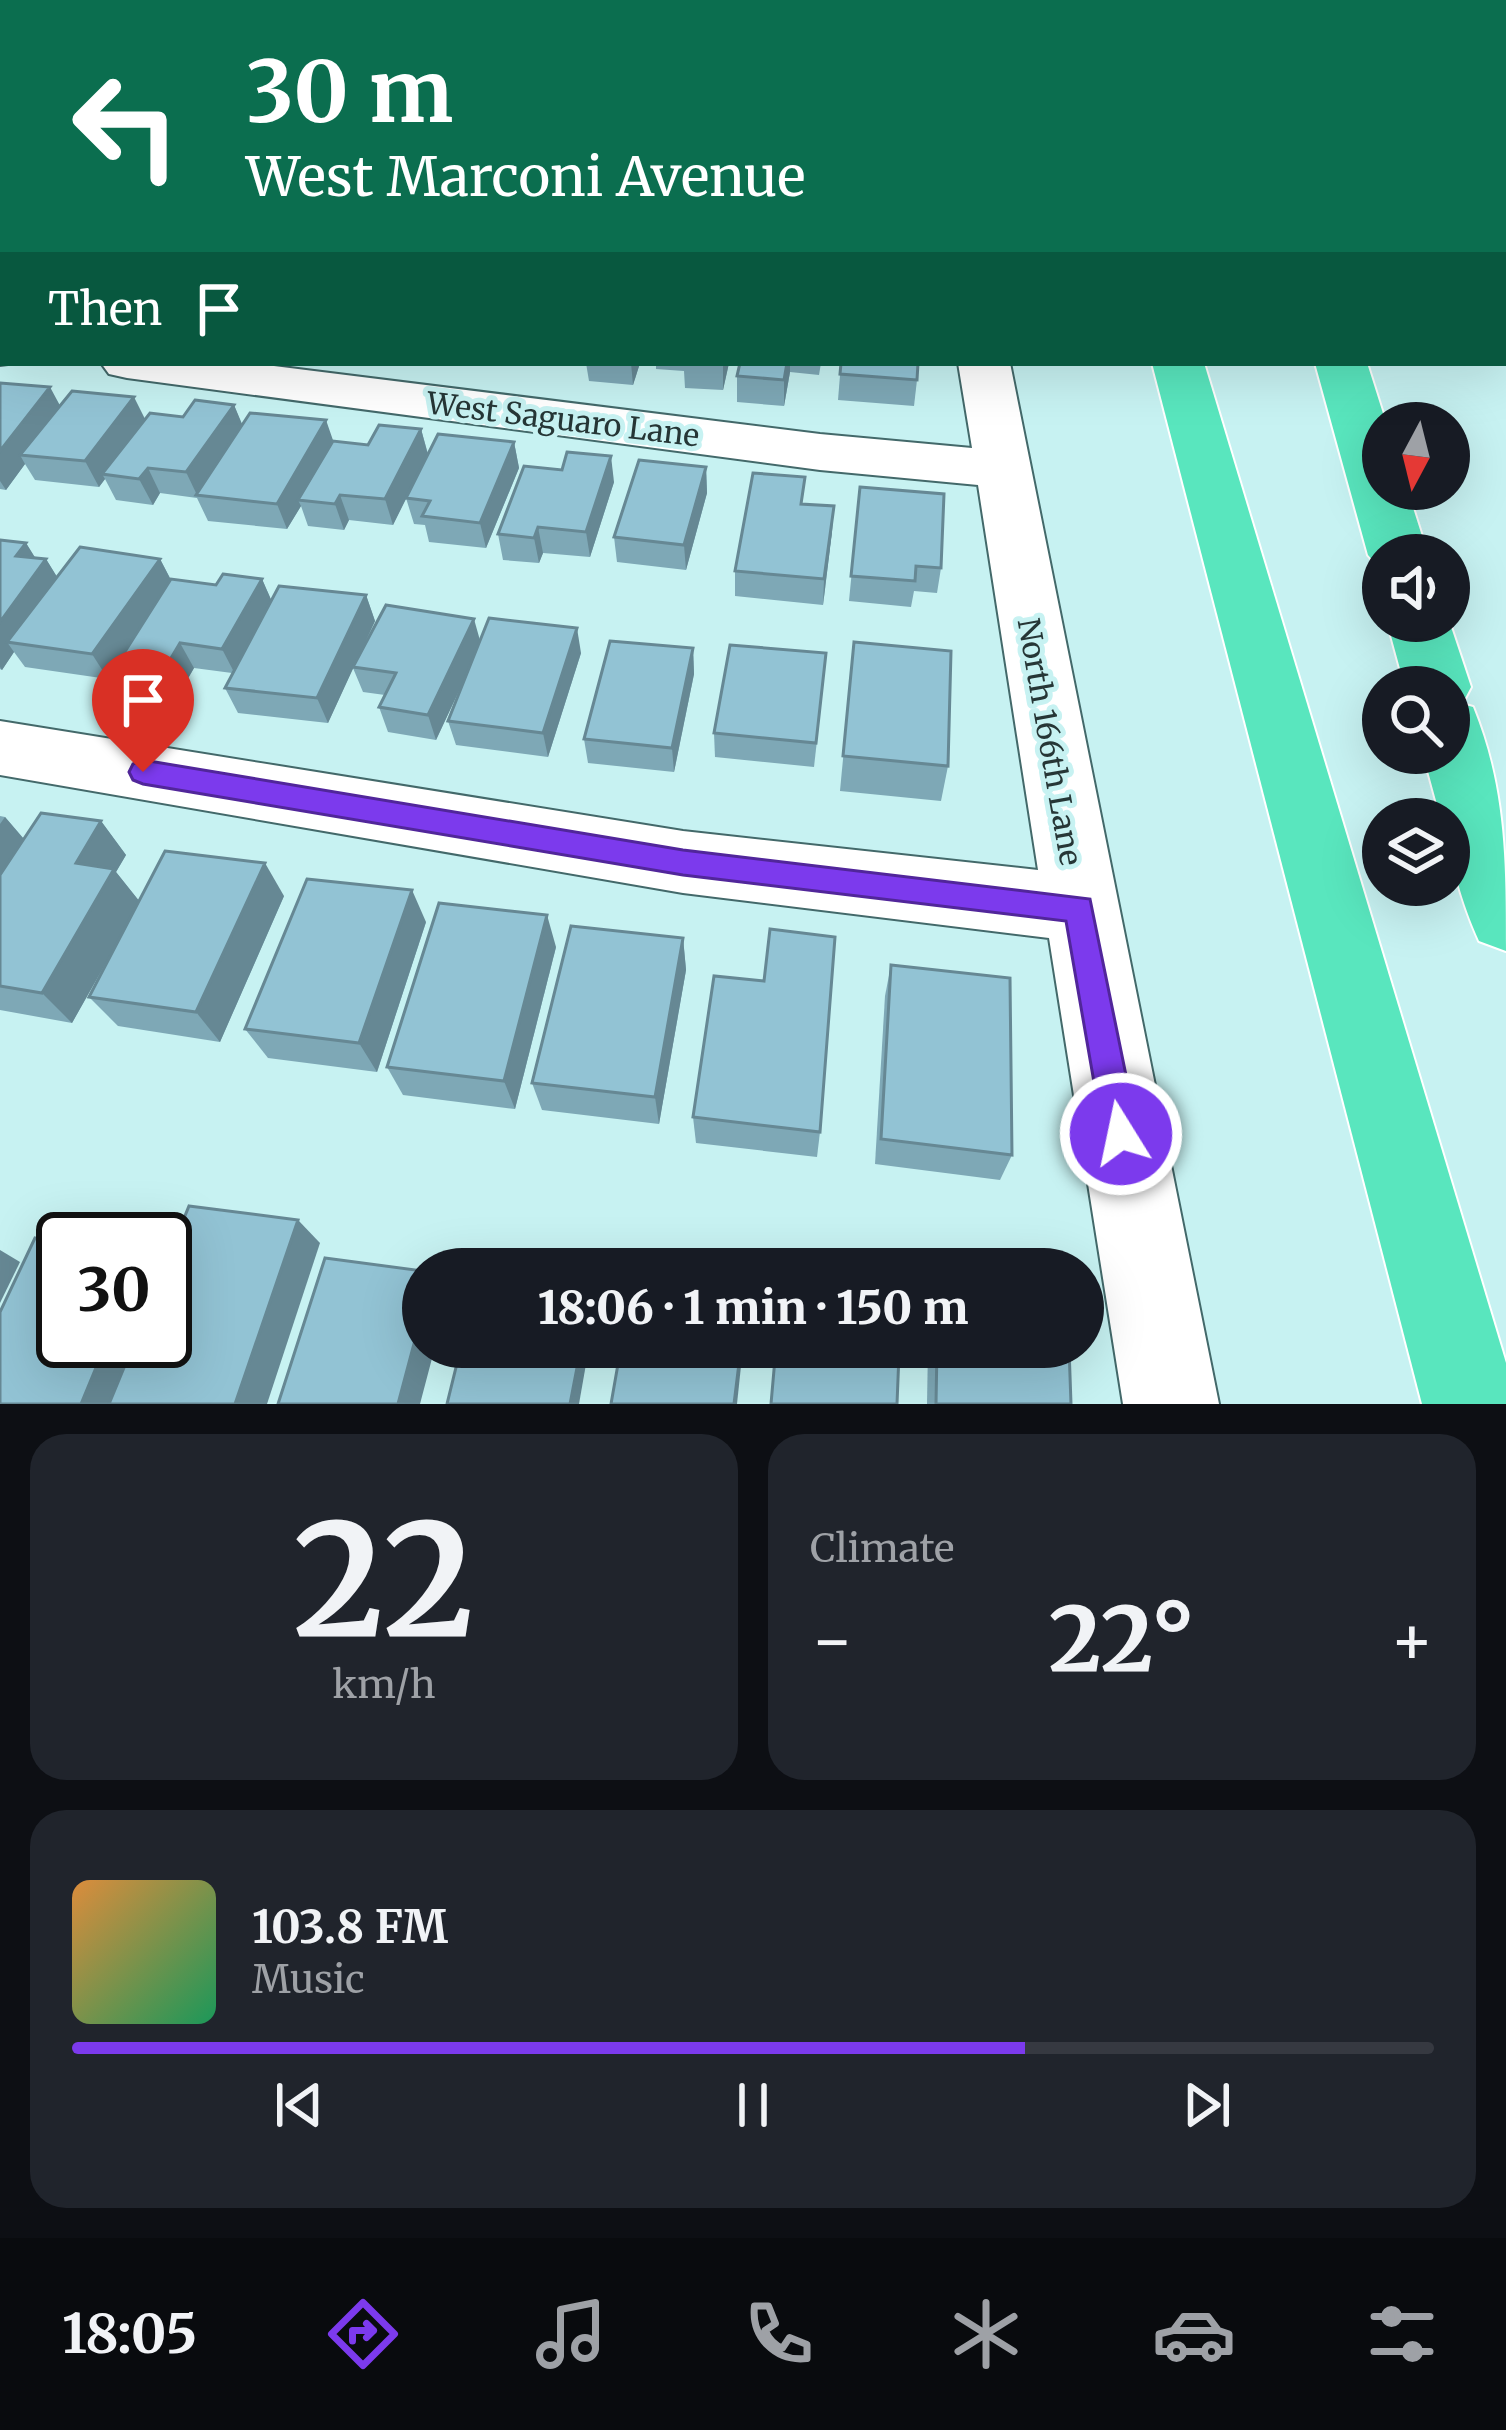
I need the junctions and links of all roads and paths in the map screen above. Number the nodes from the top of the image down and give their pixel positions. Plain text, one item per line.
1 (150, 366) edge
2 (984, 366) edge
3 (1179, 366) edge
4 (1342, 366) edge
5 (1000, 469) junction
6 (1392, 534) edge
7 (0, 748) edge
8 (1464, 774) edge
9 (1079, 908) junction
10 (1506, 917) edge
11 (1171, 1404) edge
12 (1470, 1404) edge

1 - 5 street, West Saguaro Lane
2 - 5 street, North 166th Lane
3 - 12 highway
4 - 6 highway
5 - 9 street, North 166th Lane
7 - 9 street
8 - 10 highway
9 - 11 street, North 166th Lane

